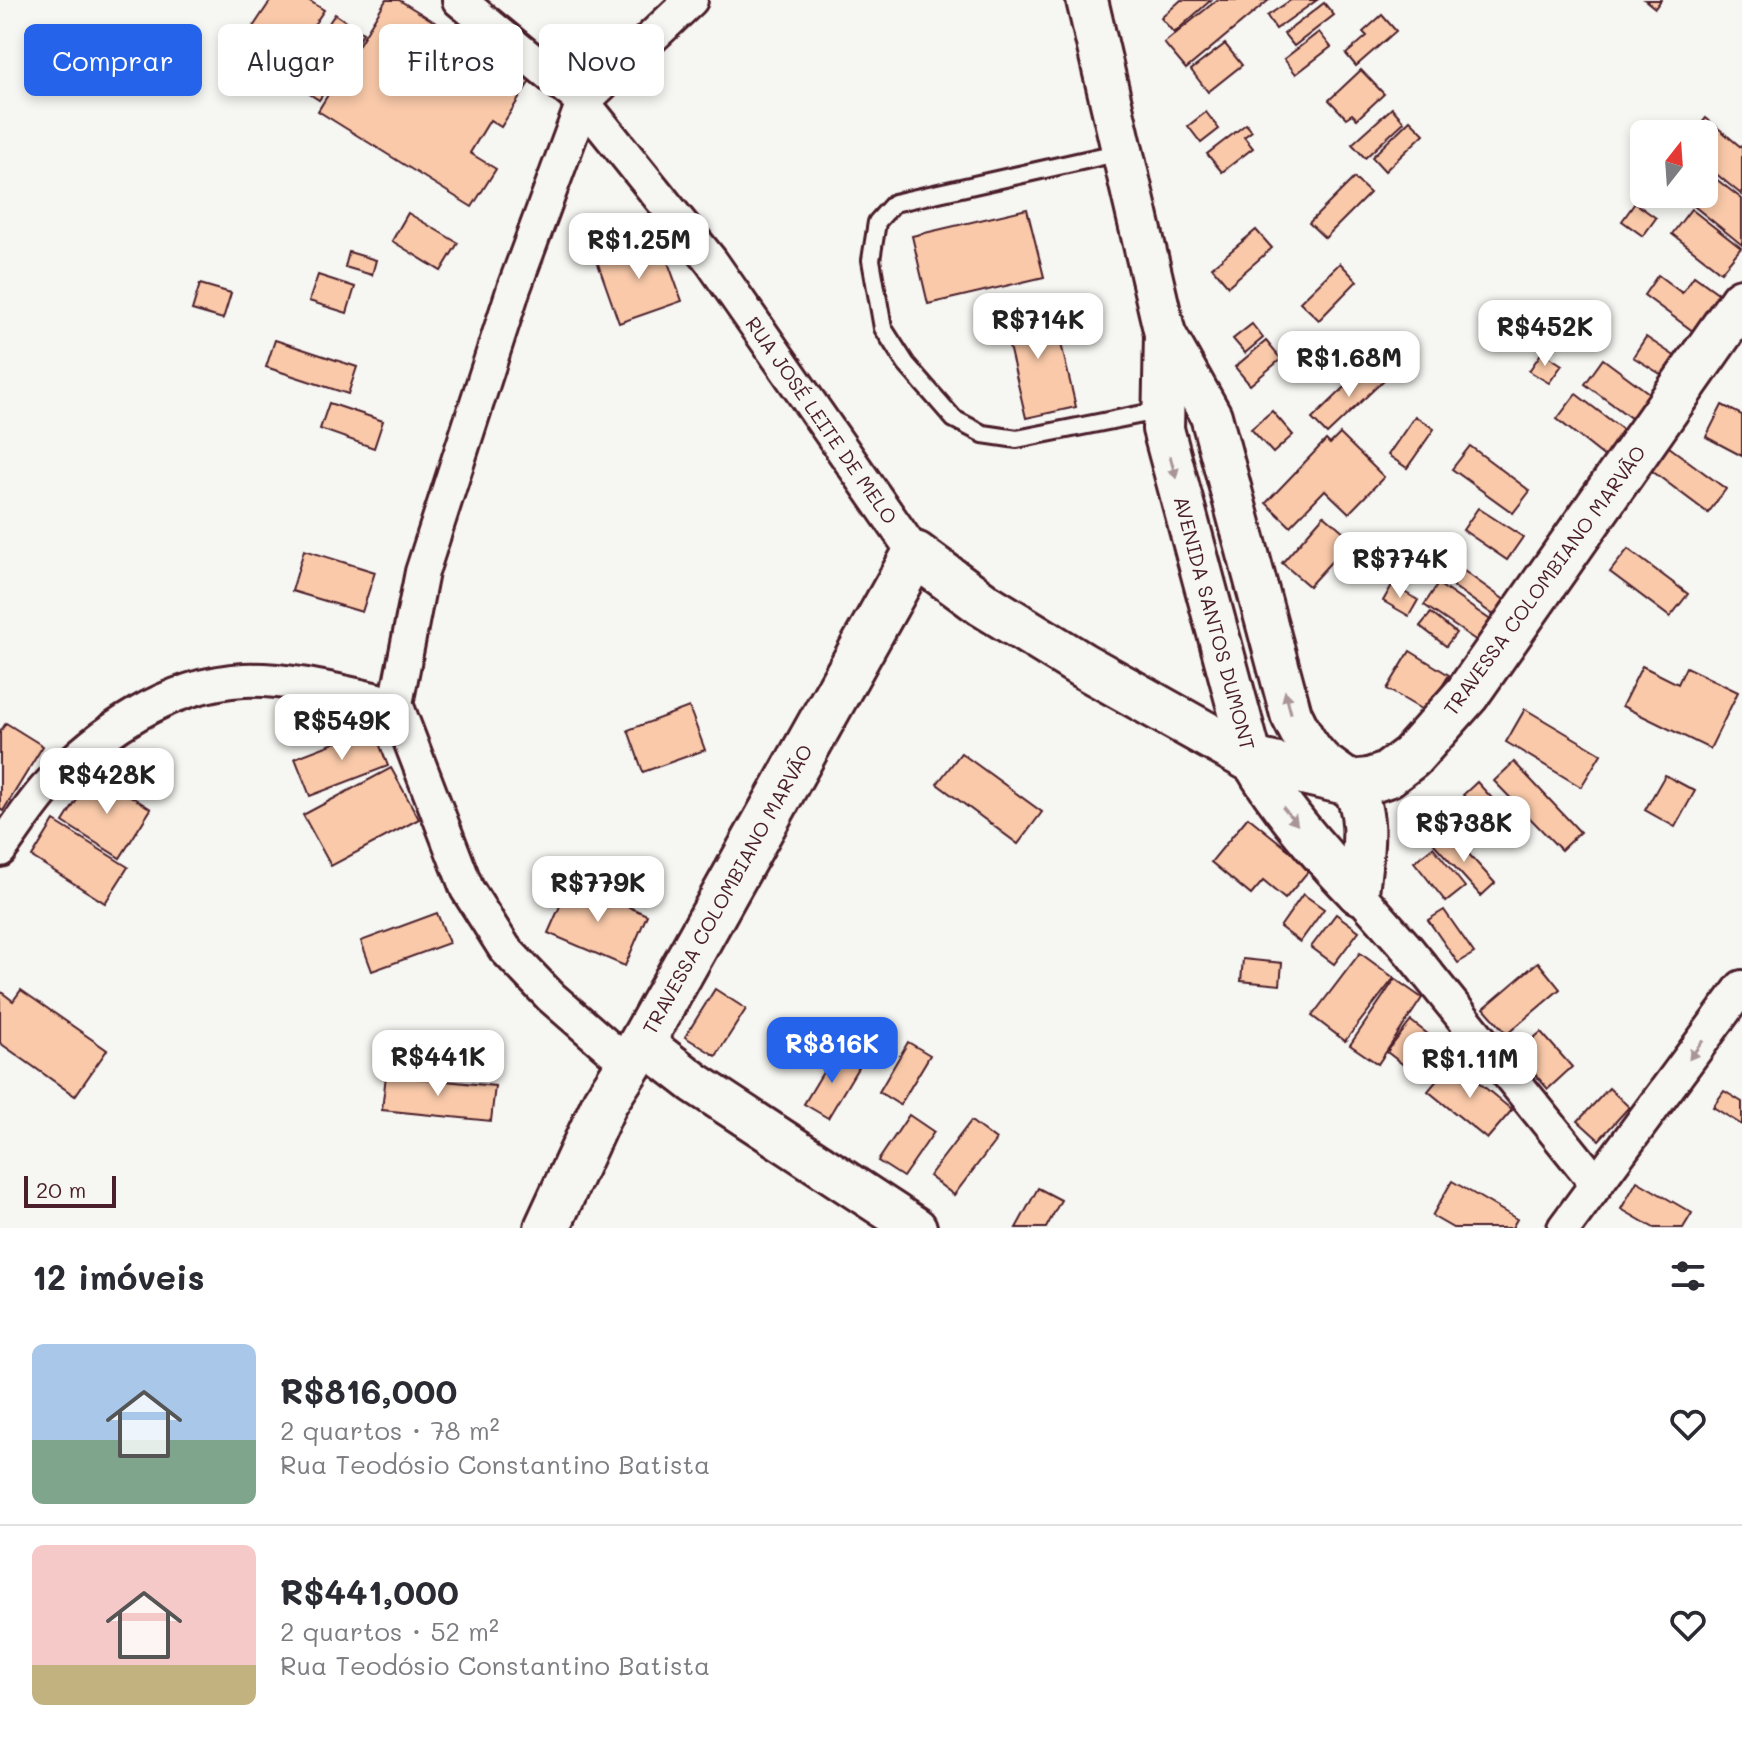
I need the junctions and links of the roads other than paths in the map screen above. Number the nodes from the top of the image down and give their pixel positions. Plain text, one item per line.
1 (459, 0) edge
2 (691, 0) edge
3 (1087, 0) edge
4 (583, 102) junction
5 (1123, 152) junction
6 (1742, 301) edge
7 (1165, 334) junction
8 (1164, 409) junction
9 (915, 554) junction
10 (396, 704) junction
11 (1252, 760) junction
12 (1350, 783) junction
13 (0, 850) edge
14 (1358, 893) junction
15 (1742, 987) edge
16 (636, 1054) junction
17 (1597, 1184) junction
18 (547, 1228) edge
19 (916, 1228) edge
20 (1564, 1228) edge

1 - 4 street, RUA JOSÉ LEITE DE MELO
2 - 4 street
3 - 5 street, AVENIDA SANTOS DUMONT
4 - 9 street, RUA JOSÉ LEITE DE MELO
4 - 10 street
5 - 7 street, AVENIDA SANTOS DUMONT
5 - 8 lane
6 - 12 main road, TRAVESSA COLOMBIANO MARVÃO
7 - 8 street, AVENIDA SANTOS DUMONT
12 -> 7 street, AVENIDA SANTOS DUMONT
8 -> 11 street, AVENIDA SANTOS DUMONT
9 - 11 main road, RUA JOSÉ LEITE DE MELO
9 - 16 main road, TRAVESSA COLOMBIANO MARVÃO
10 - 13 street
10 - 16 street
11 - 12 main road, TRAVESSA COLOMBIANO MARVÃO
11 -> 14 street, AVENIDA SANTOS DUMONT
12 - 14 street
14 - 17 street
15 -> 17 street
16 - 18 main road, TRAVESSA COLOMBIANO MARVÃO
16 - 19 street
17 - 20 street

